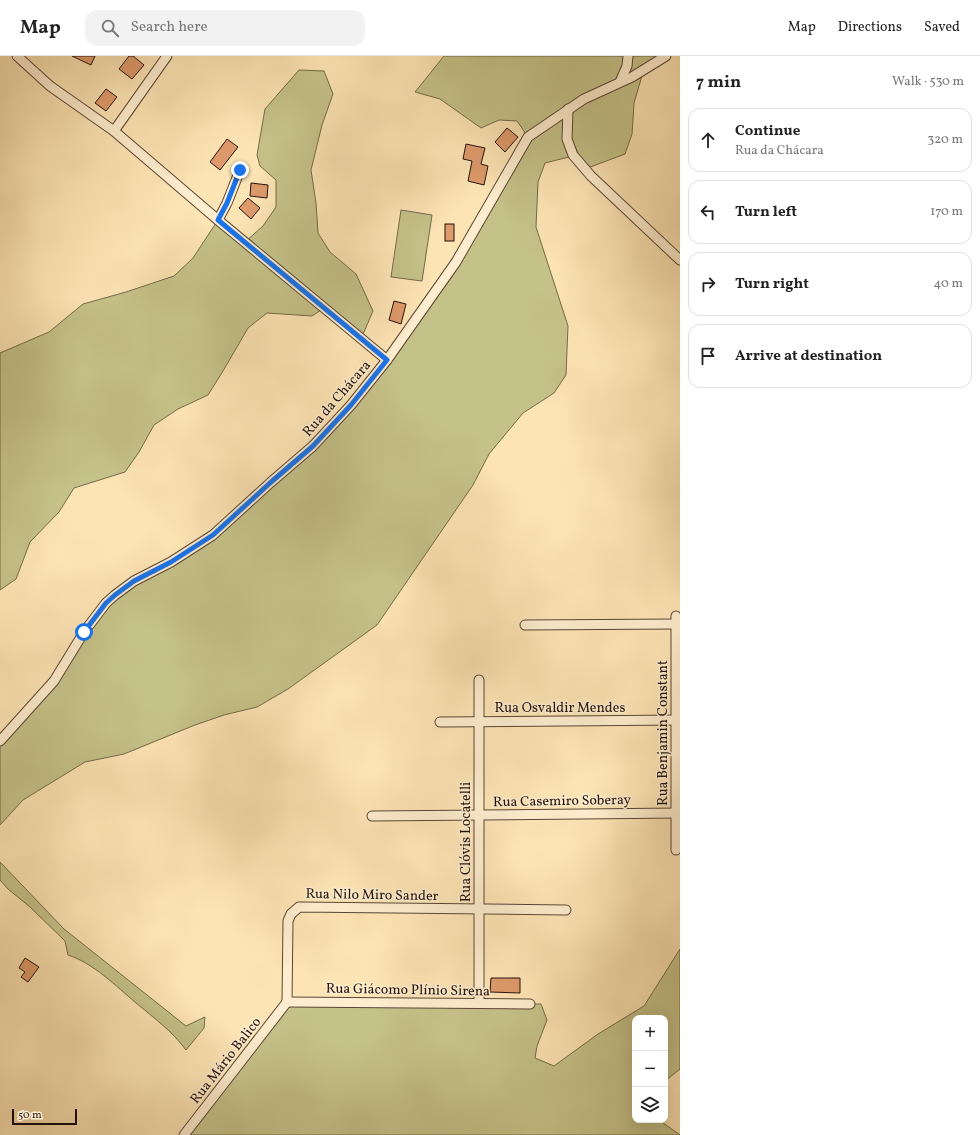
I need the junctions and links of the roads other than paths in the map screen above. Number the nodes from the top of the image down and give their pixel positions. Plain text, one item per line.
1 (17, 56) edge
2 (167, 56) edge
3 (628, 56) edge
4 (666, 56) edge
5 (620, 82) junction
6 (568, 109) junction
7 (114, 131) junction
8 (240, 170) dead end
9 (218, 220) junction
10 (680, 260) edge
11 (387, 360) junction
12 (525, 625) dead end
13 (479, 680) dead end
14 (678, 720) edge
15 (479, 721) junction
16 (440, 722) dead end
17 (0, 741) edge
18 (678, 813) edge
19 (479, 815) junction
20 (372, 816) dead end
21 (676, 850) dead end
22 (479, 909) junction
23 (566, 910) dead end
24 (287, 1002) junction
25 (479, 1003) junction
26 (530, 1004) dead end
27 (184, 1135) edge

1 - 7 street
2 - 7 street
3 - 5 street
4 - 5 street, Rua da Chácara
5 - 6 street, Rua da Chácara
6 - 10 street
6 - 11 street, Rua da Chácara
7 - 9 street
8 - 9 street
9 - 11 street
11 - 17 street, Rua da Chácara
12 - 14 street, Rua Benjamin Constant
13 - 15 street, Rua Clóvis Locatelli
14 - 15 street, Rua Osvaldir Mendes
14 - 18 street, Rua Benjamin Constant
15 - 16 street, Rua Osvaldir Mendes
15 - 19 street, Rua Clóvis Locatelli
18 - 19 street, Rua Casemiro Soberay
18 - 21 street, Rua Benjamin Constant
19 - 20 street, Rua Casemiro Soberay
19 - 22 street, Rua Clóvis Locatelli
22 - 23 street, Rua Nilo Miro Sander
22 - 24 street, Rua Nilo Miro Sander
22 - 25 street, Rua Clóvis Locatelli
24 - 25 street, Rua Giácomo Plínio Sirena
24 - 27 street, Rua Mário Balico
25 - 26 street, Rua Giácomo Plínio Sirena

